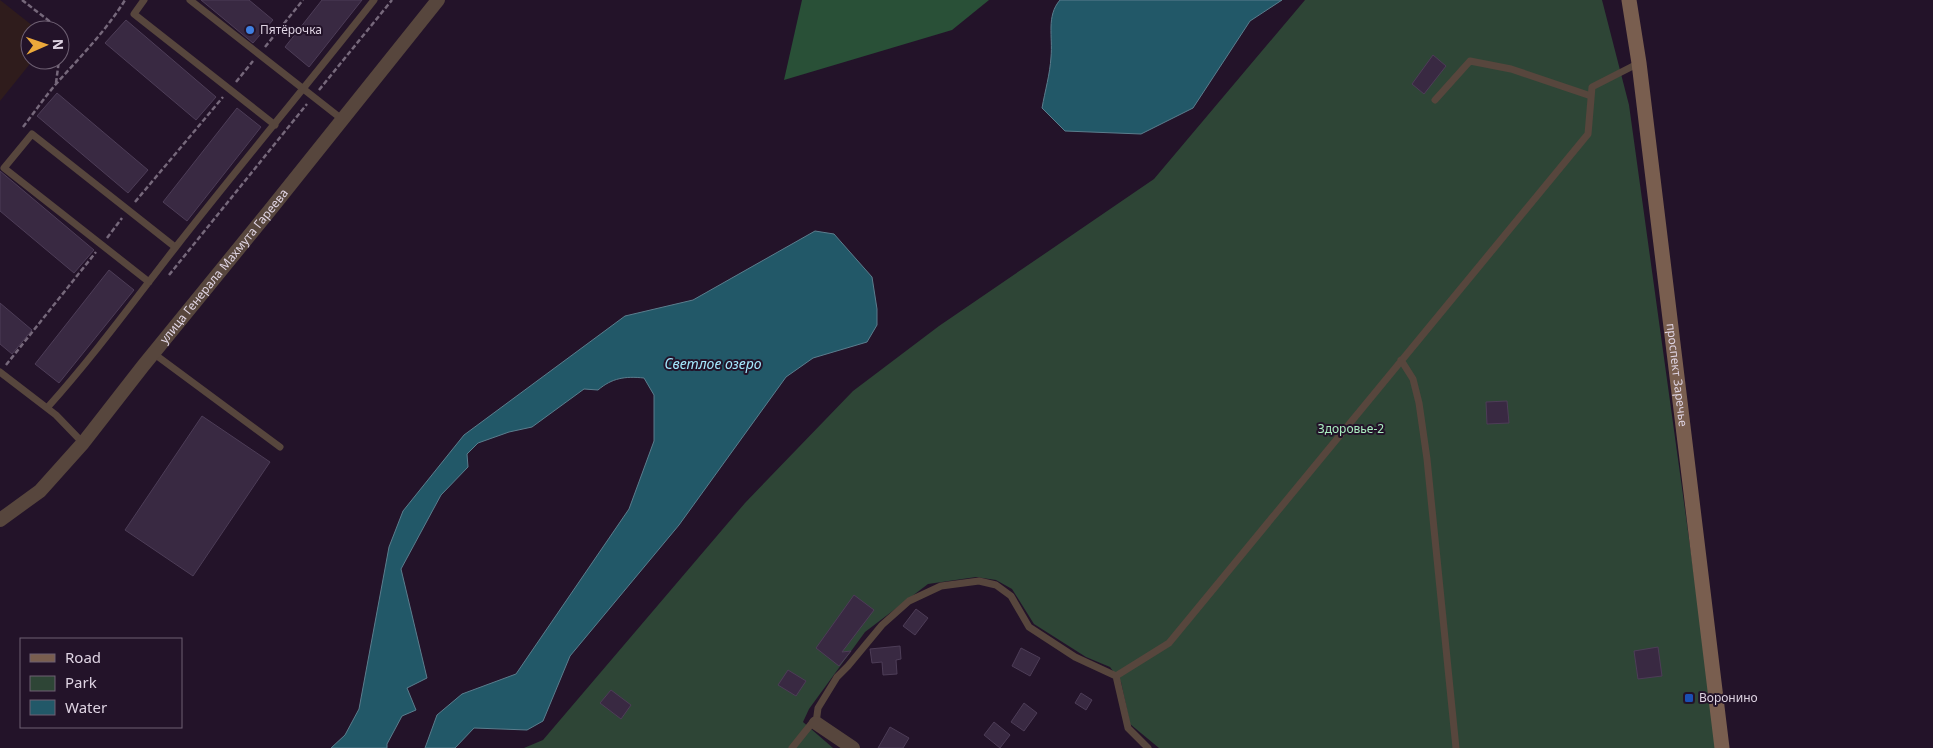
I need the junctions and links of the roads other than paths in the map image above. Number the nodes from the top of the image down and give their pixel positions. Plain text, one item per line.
1 (144, 0) edge
2 (190, 0) edge
3 (374, 0) edge
4 (438, 0) edge
5 (1629, 0) edge
6 (1639, 63) junction
7 (304, 90) junction
8 (1591, 96) junction
9 (1435, 100) dead end
10 (343, 120) junction
11 (275, 125) junction
12 (176, 247) junction
13 (149, 282) junction
14 (153, 353) junction
15 (1401, 360) junction
16 (0, 372) edge
17 (48, 408) junction
18 (83, 443) junction
19 (280, 447) dead end
20 (0, 520) edge
21 (1116, 676) junction
22 (816, 723) junction
23 (792, 748) edge
24 (853, 748) edge
25 (1148, 748) edge
26 (1456, 748) edge
27 (1722, 748) edge

1 - 11 lane
2 - 7 lane
3 - 7 lane
4 - 10 street, улица Генерала Махмута Гареева
5 - 6 street, проспект Заречье
6 - 8 lane
6 - 27 street, проспект Заречье
7 - 10 lane
7 - 11 lane
8 - 9 lane
8 - 15 lane
10 - 14 street, улица Генерала Махмута Гареева
11 - 12 lane
12 - 13 lane
12 - 13 lane
13 - 17 lane
14 - 18 street, улица Генерала Махмута Гареева
14 - 19 lane
15 - 21 lane
15 - 26 lane
16 - 17 lane
17 - 18 lane
18 - 20 street, улица Генерала Махмута Гареева
21 - 22 lane
21 - 25 lane
22 - 23 lane
22 - 24 street

